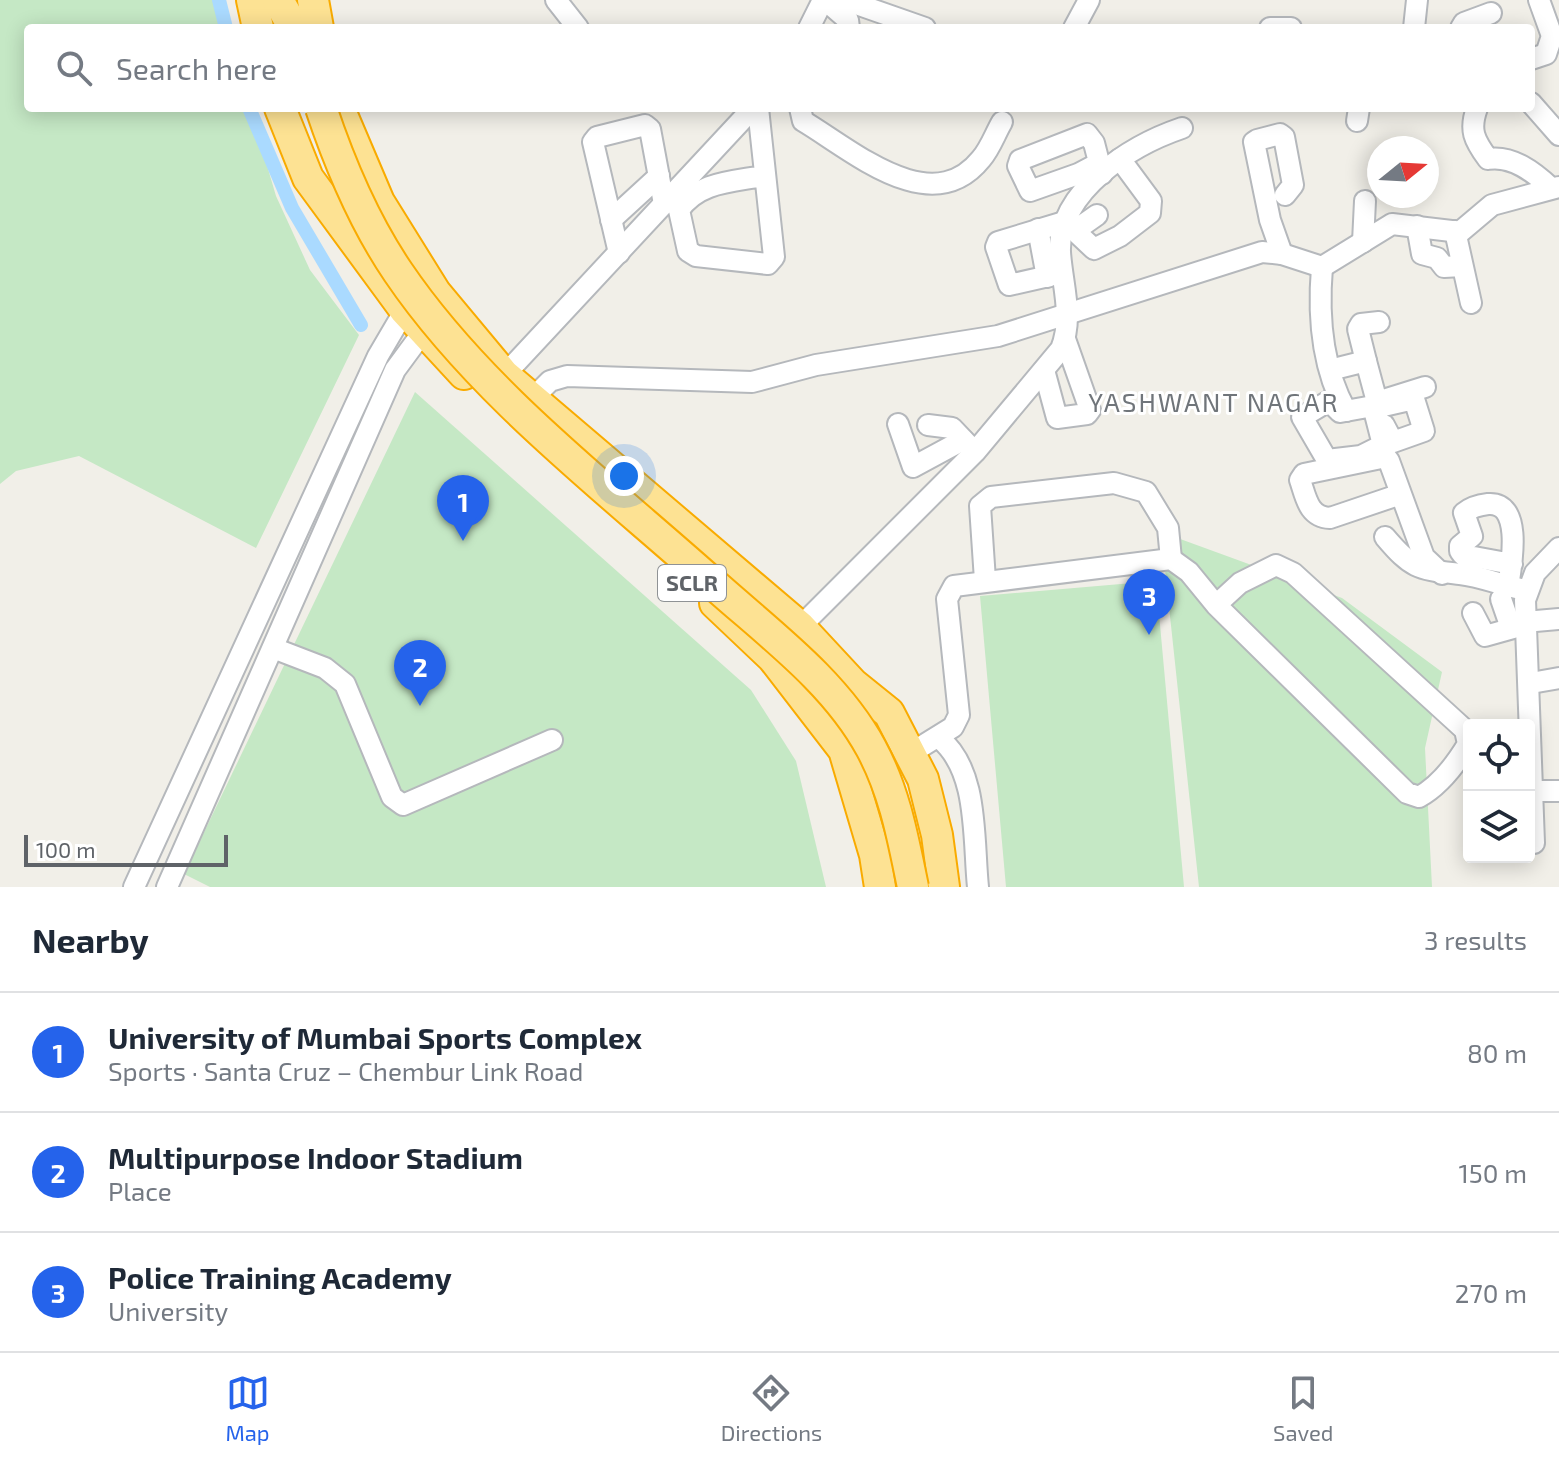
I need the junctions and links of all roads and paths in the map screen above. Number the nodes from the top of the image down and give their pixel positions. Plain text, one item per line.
1 (252, 0) edge
2 (278, 0) edge
3 (296, 0) edge
4 (313, 0) edge
5 (556, 0) edge
6 (824, 0) edge
7 (845, 0) edge
8 (1089, 0) edge
9 (1417, 0) edge
10 (1551, 4) edge
11 (1495, 14) edge
12 (257, 24) edge
13 (294, 24) edge
14 (297, 24) edge
15 (317, 24) edge
16 (575, 24) edge
17 (811, 24) edge
18 (848, 24) edge
19 (914, 24) edge
20 (1076, 24) edge
21 (1414, 24) edge
22 (1463, 24) edge
23 (1535, 58) edge
24 (1559, 59) edge
25 (1535, 108) edge
26 (282, 112) edge
27 (323, 112) edge
28 (341, 112) edge
29 (748, 112) edge
30 (752, 112) edge
31 (801, 112) edge
32 (1476, 112) edge
33 (1002, 122) dead end
34 (1182, 128) dead end
35 (1559, 135) edge
36 (1120, 159) junction
37 (702, 164) junction
38 (659, 176) junction
39 (763, 176) junction
40 (707, 186) junction
41 (1555, 188) edge
42 (1285, 195) dead end
43 (1365, 201) dead end
44 (664, 204) junction
45 (1097, 215) dead end
46 (611, 220) junction
47 (1064, 222) junction
48 (1417, 226) junction
49 (1038, 229) junction
50 (1455, 231) junction
51 (1084, 242) junction
52 (1363, 242) junction
53 (619, 253) junction
54 (1282, 254) junction
55 (1462, 266) junction
56 (1322, 267) junction
57 (1057, 269) junction
58 (435, 292) junction
59 (1471, 303) dead end
60 (1067, 314) junction
61 (414, 321) junction
62 (1379, 322) dead end
63 (1065, 339) junction
64 (1366, 361) junction
65 (1044, 370) junction
66 (495, 386) junction
67 (1425, 387) dead end
68 (532, 399) junction
69 (898, 424) dead end
70 (928, 425) dead end
71 (969, 446) junction
72 (1401, 494) junction
73 (1385, 537) dead end
74 (1559, 548) edge
75 (1171, 559) junction
76 (1512, 564) dead end
77 (1442, 574) junction
78 (985, 580) junction
79 (1512, 592) junction
80 (1216, 605) junction
81 (1473, 613) dead end
82 (1559, 619) edge
83 (1520, 625) junction
84 (800, 627) junction
85 (273, 648) junction
86 (1559, 678) edge
87 (1531, 683) junction
88 (1532, 719) edge
89 (939, 738) junction
90 (552, 740) dead end
91 (898, 746) junction
92 (1535, 791) edge
93 (1559, 791) edge
94 (134, 887) edge
95 (167, 887) edge
96 (880, 887) edge
97 (913, 887) edge
98 (931, 887) edge
99 (944, 887) edge
100 (978, 887) edge

1 - 12 highway
2 - 13 highway
3 - 14 highway
4 - 15 highway
5 - 16 street
6 - 17 street
6 - 18 street
7 - 19 street
8 - 20 street
9 - 21 street
10 - 23 street
10 - 24 street
11 - 22 street
25 - 35 street
26 - 61 highway, SCLR
27 - 97 highway, bridge
28 - 58 highway, SCLR
29 - 37 street
30 - 39 street
31 - 33 street
32 - 41 street
34 - 36 street
36 - 47 street
36 - 51 street
37 - 40 street
37 - 44 street
38 - 44 street
38 - 46 street
38 - 46 street
39 - 40 street
39 - 40 street
41 - 50 street
42 - 54 street
43 - 52 street
44 - 53 street
45 - 51 street
46 - 53 street
47 - 49 street
47 - 57 street
48 - 50 street
48 - 52 street
48 - 55 street
49 - 57 street
49 - 57 street
50 - 55 street
51 - 57 street
52 - 56 street
53 - 66 street
54 - 56 street
54 - 60 street
55 - 59 street
56 - 64 street
57 - 60 street
58 - 61 street
58 - 66 highway, SCLR
60 - 63 street
60 - 68 street
61 - 66 highway, SCLR
61 - 85 street
61 - 94 street
62 - 64 street
63 - 65 street
63 - 65 street
64 - 67 street
65 - 71 street
66 - 68 highway, SCLR
66 - 96 highway, SCLR
68 - 84 highway, SCLR
69 - 71 street
70 - 71 street
71 - 84 street
72 - 72 street
72 - 77 street
73 - 77 street
74 - 79 street
75 - 78 street
75 - 78 street
75 - 80 street
76 - 79 street
77 - 79 street
78 - 89 street
79 - 83 street
80 - 80 street
81 - 83 street
82 - 83 street
83 - 87 street
84 - 91 highway, SCLR
85 - 90 street
85 - 95 street
86 - 87 street
87 - 88 street
89 - 91 street
89 - 100 street
91 - 98 highway
91 - 99 highway, SCLR
92 - 93 street

